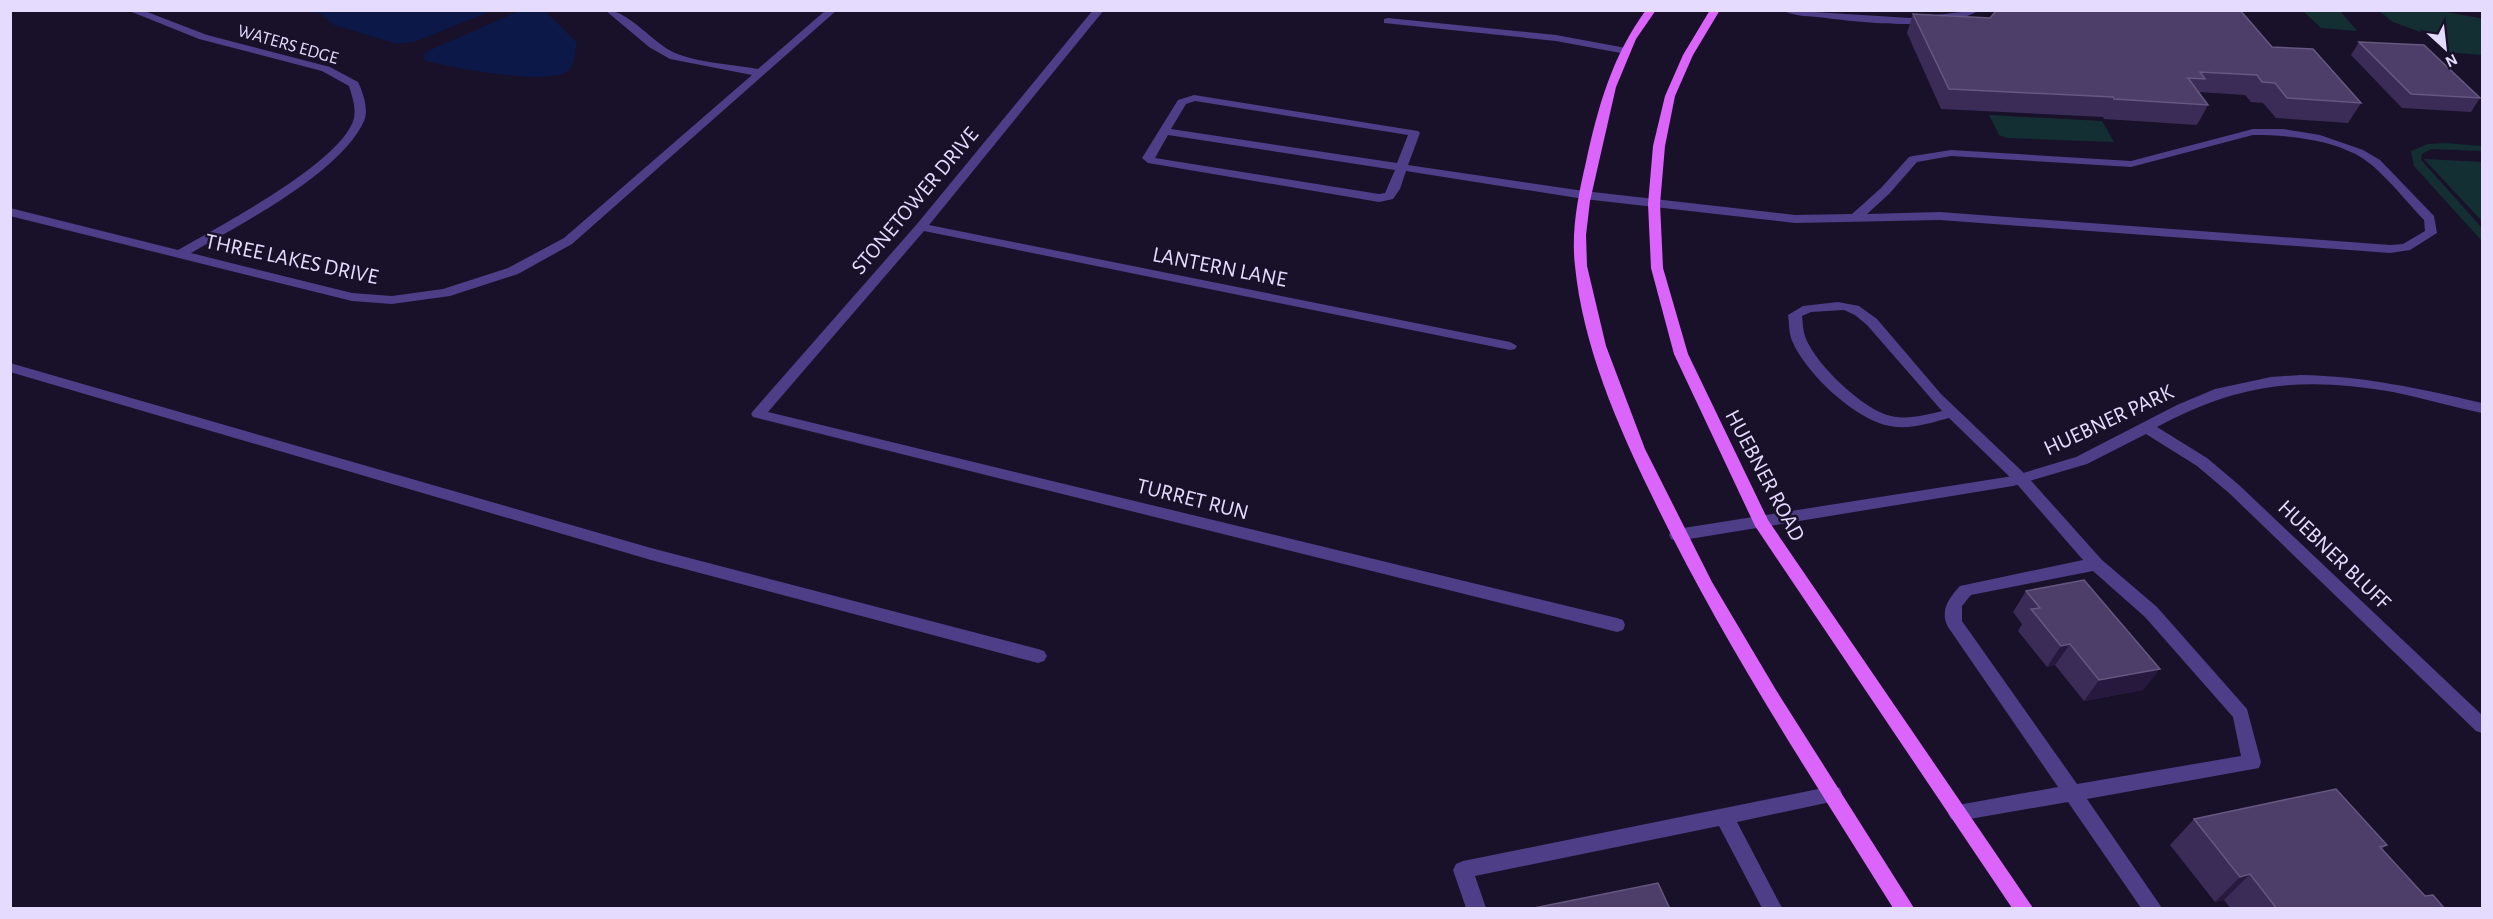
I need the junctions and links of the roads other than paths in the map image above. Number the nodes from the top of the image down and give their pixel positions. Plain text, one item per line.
1 (132, 10) edge
2 (610, 10) edge
3 (832, 10) edge
4 (1099, 10) edge
5 (1651, 10) edge
6 (1715, 10) edge
7 (1787, 10) edge
8 (1878, 10) edge
9 (1974, 10) edge
10 (1864, 18) junction
11 (1388, 21) dead end
12 (1626, 51) junction
13 (760, 74) junction
14 (1164, 131) junction
15 (1404, 167) junction
16 (1584, 195) junction
17 (1654, 204) junction
18 (10, 212) edge
19 (1857, 216) junction
20 (921, 227) junction
21 (179, 255) junction
22 (1510, 346) dead end
23 (10, 367) edge
24 (2482, 408) edge
25 (1951, 413) junction
26 (758, 414) joint
27 (2146, 427) junction
28 (2020, 479) junction
29 (1761, 522) junction
30 (1677, 535) junction
31 (2096, 564) junction
32 (1617, 625) dead end
33 (1038, 656) dead end
34 (2482, 726) edge
35 (2074, 793) junction
36 (1833, 794) junction
37 (1958, 813) junction
38 (1724, 817) junction
39 (1476, 909) edge
40 (1772, 909) edge
41 (1904, 909) edge
42 (2024, 909) edge
43 (2152, 909) edge

1 - 21 street, WATERS EDGE
2 - 13 street
3 - 13 street, THREE LAKES DRIVE
4 - 20 street, STONETOWER DRIVE
5 - 12 main road
6 - 17 main road, HUEBNER ROAD
7 - 10 street
8 - 10 street
9 - 10 street
11 - 12 street
12 - 16 main road
13 - 21 street, THREE LAKES DRIVE
14 - 15 street
14 - 15 street
14 - 15 street
15 - 16 street
16 - 17 street
16 - 30 main road
17 - 19 street
17 - 29 main road, HUEBNER ROAD
18 - 21 street, THREE LAKES DRIVE
19 - 19 street
20 - 22 street, LANTERN LANE
20 - 26 street, STONETOWER DRIVE
23 - 33 street
24 - 27 street, HUEBNER PARK
25 - 25 street
25 - 28 street
26 - 32 street, TURRET RUN
27 - 28 street, HUEBNER PARK
27 - 34 street, HUEBNER BLUFF
28 - 29 street, HUEBNER PARK
28 - 31 street
29 - 30 street, HUEBNER PARK
29 - 37 main road, HUEBNER ROAD
30 - 36 main road
31 - 35 street
31 - 35 street
35 - 37 street
35 - 43 street
36 - 38 street
36 - 41 main road
37 - 42 main road, HUEBNER ROAD
38 - 39 street
38 - 40 street

